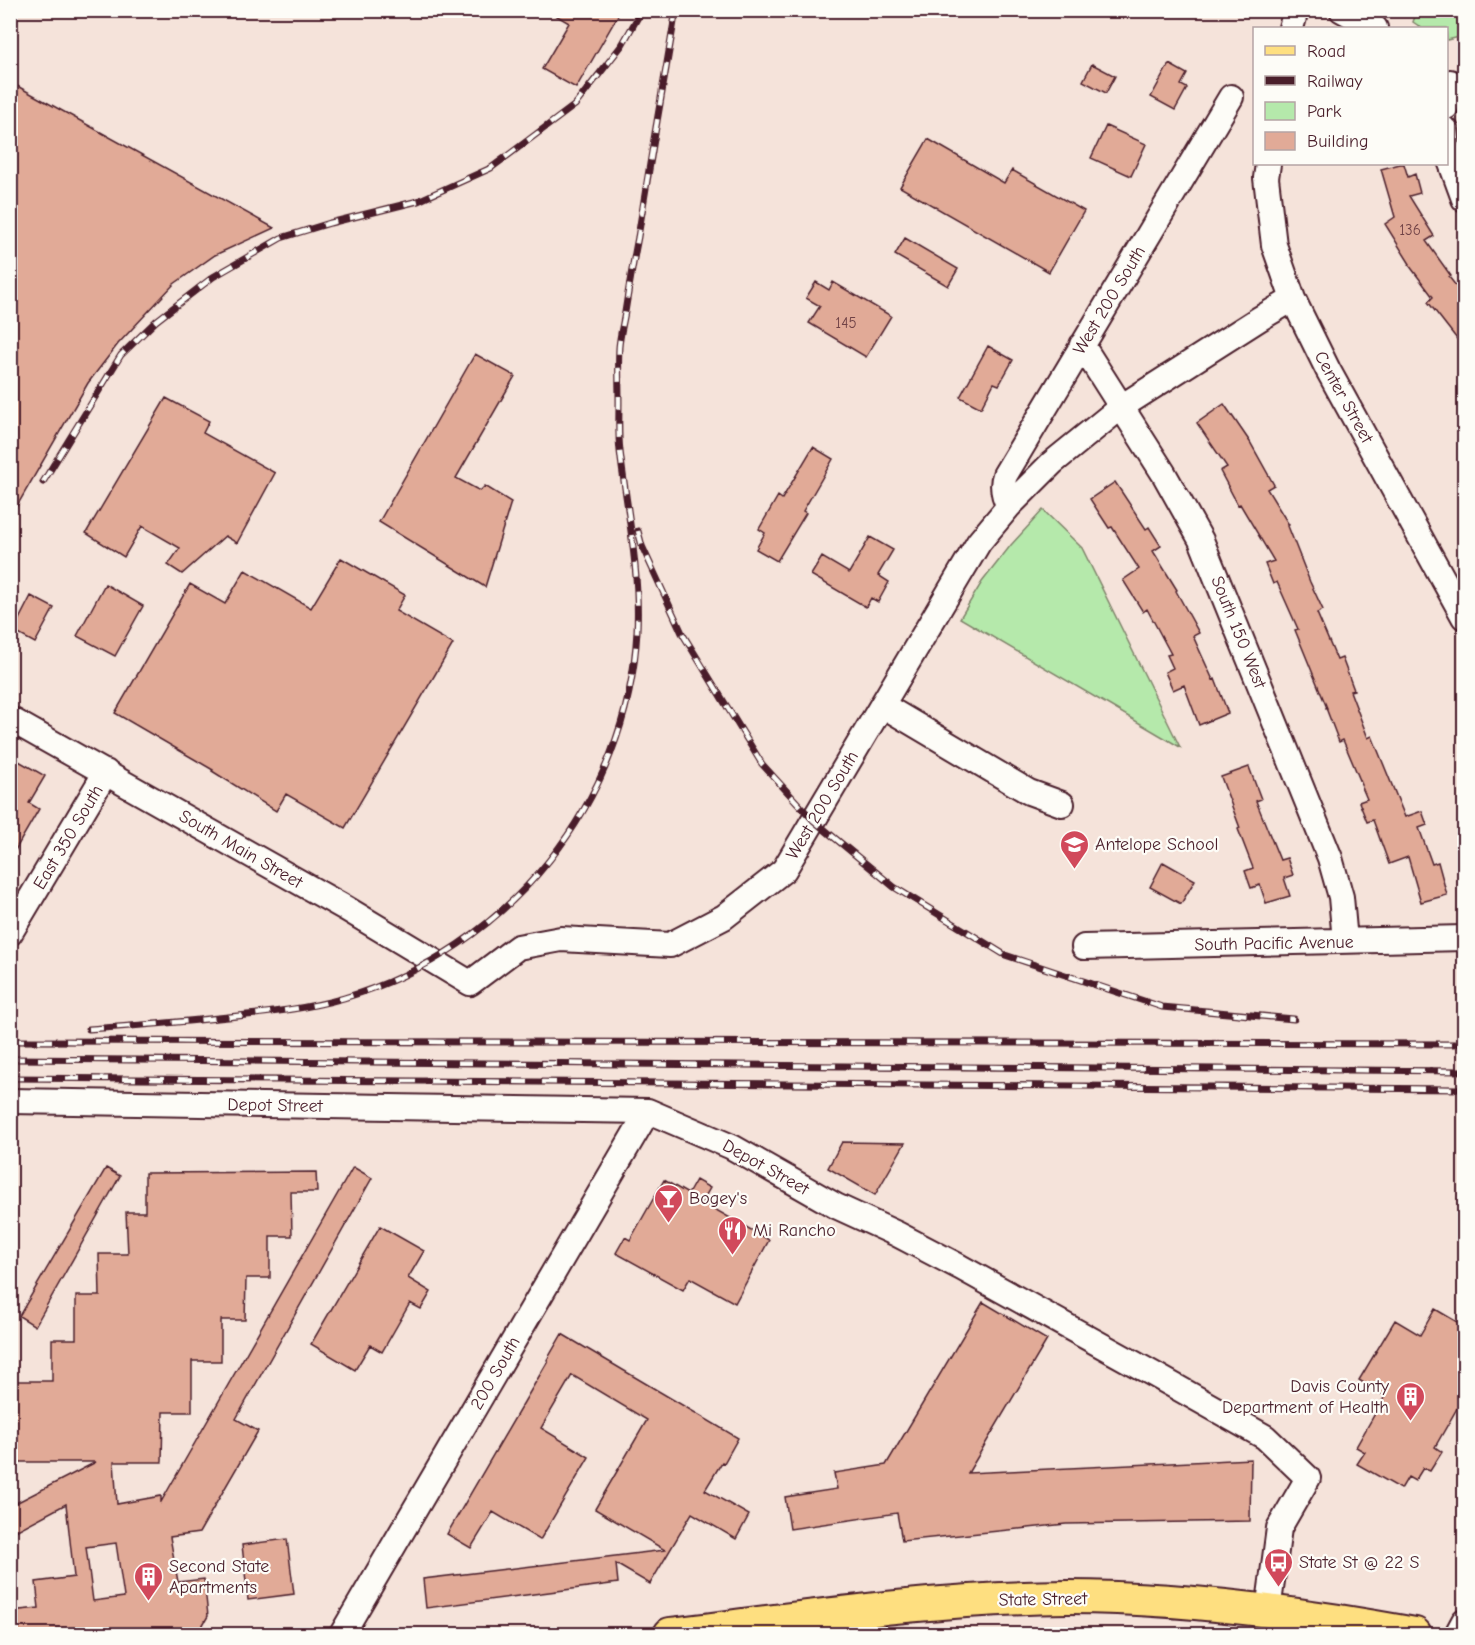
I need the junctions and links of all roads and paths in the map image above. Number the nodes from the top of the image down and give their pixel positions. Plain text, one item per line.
1 (1296, 10) edge
2 (1342, 10) edge
3 (1387, 10) edge
4 (1291, 27) edge
5 (1375, 27) edge
6 (1378, 27) edge
7 (1454, 78) edge
8 (1231, 97) dead end
9 (1448, 100) edge
10 (1448, 149) edge
11 (1268, 165) edge
12 (1464, 199) edge
13 (1293, 299) junction
14 (1082, 345) junction
15 (1121, 407) junction
16 (1009, 506) junction
17 (1464, 617) edge
18 (882, 705) junction
19 (10, 719) edge
20 (106, 772) junction
21 (1062, 804) dead end
22 (10, 933) edge
23 (1464, 938) edge
24 (1345, 941) junction
25 (1084, 947) dead end
26 (470, 983) joint
27 (10, 1101) edge
28 (648, 1111) junction
29 (1268, 1611) junction
30 (1464, 1621) edge
31 (342, 1635) edge
32 (670, 1635) edge
33 (1415, 1635) edge
34 (1457, 1635) edge

1 - 4 street
2 - 5 street
3 - 6 street
7 - 9 street
8 - 14 street, West 200 South
10 - 12 street
11 - 13 street, Center Street
13 - 15 street, West 200 South
13 - 17 street, Center Street
14 - 15 street, South 150 West
14 - 16 street, West 200 South
15 - 16 street, West 200 South
15 - 24 street, South 150 West
16 - 18 street, West 200 South
18 - 21 street
18 - 26 street, West 200 South
19 - 20 street, South Main Street
20 - 22 street, East 350 South
20 - 26 street, South Main Street
23 - 24 street, South Pacific Avenue
24 - 25 street, South Pacific Avenue
27 - 28 street, Depot Street
28 - 29 street, Depot Street
28 - 31 street, 200 South
29 - 32 main road, State Street
29 - 33 main road, State Street
30 - 34 street

